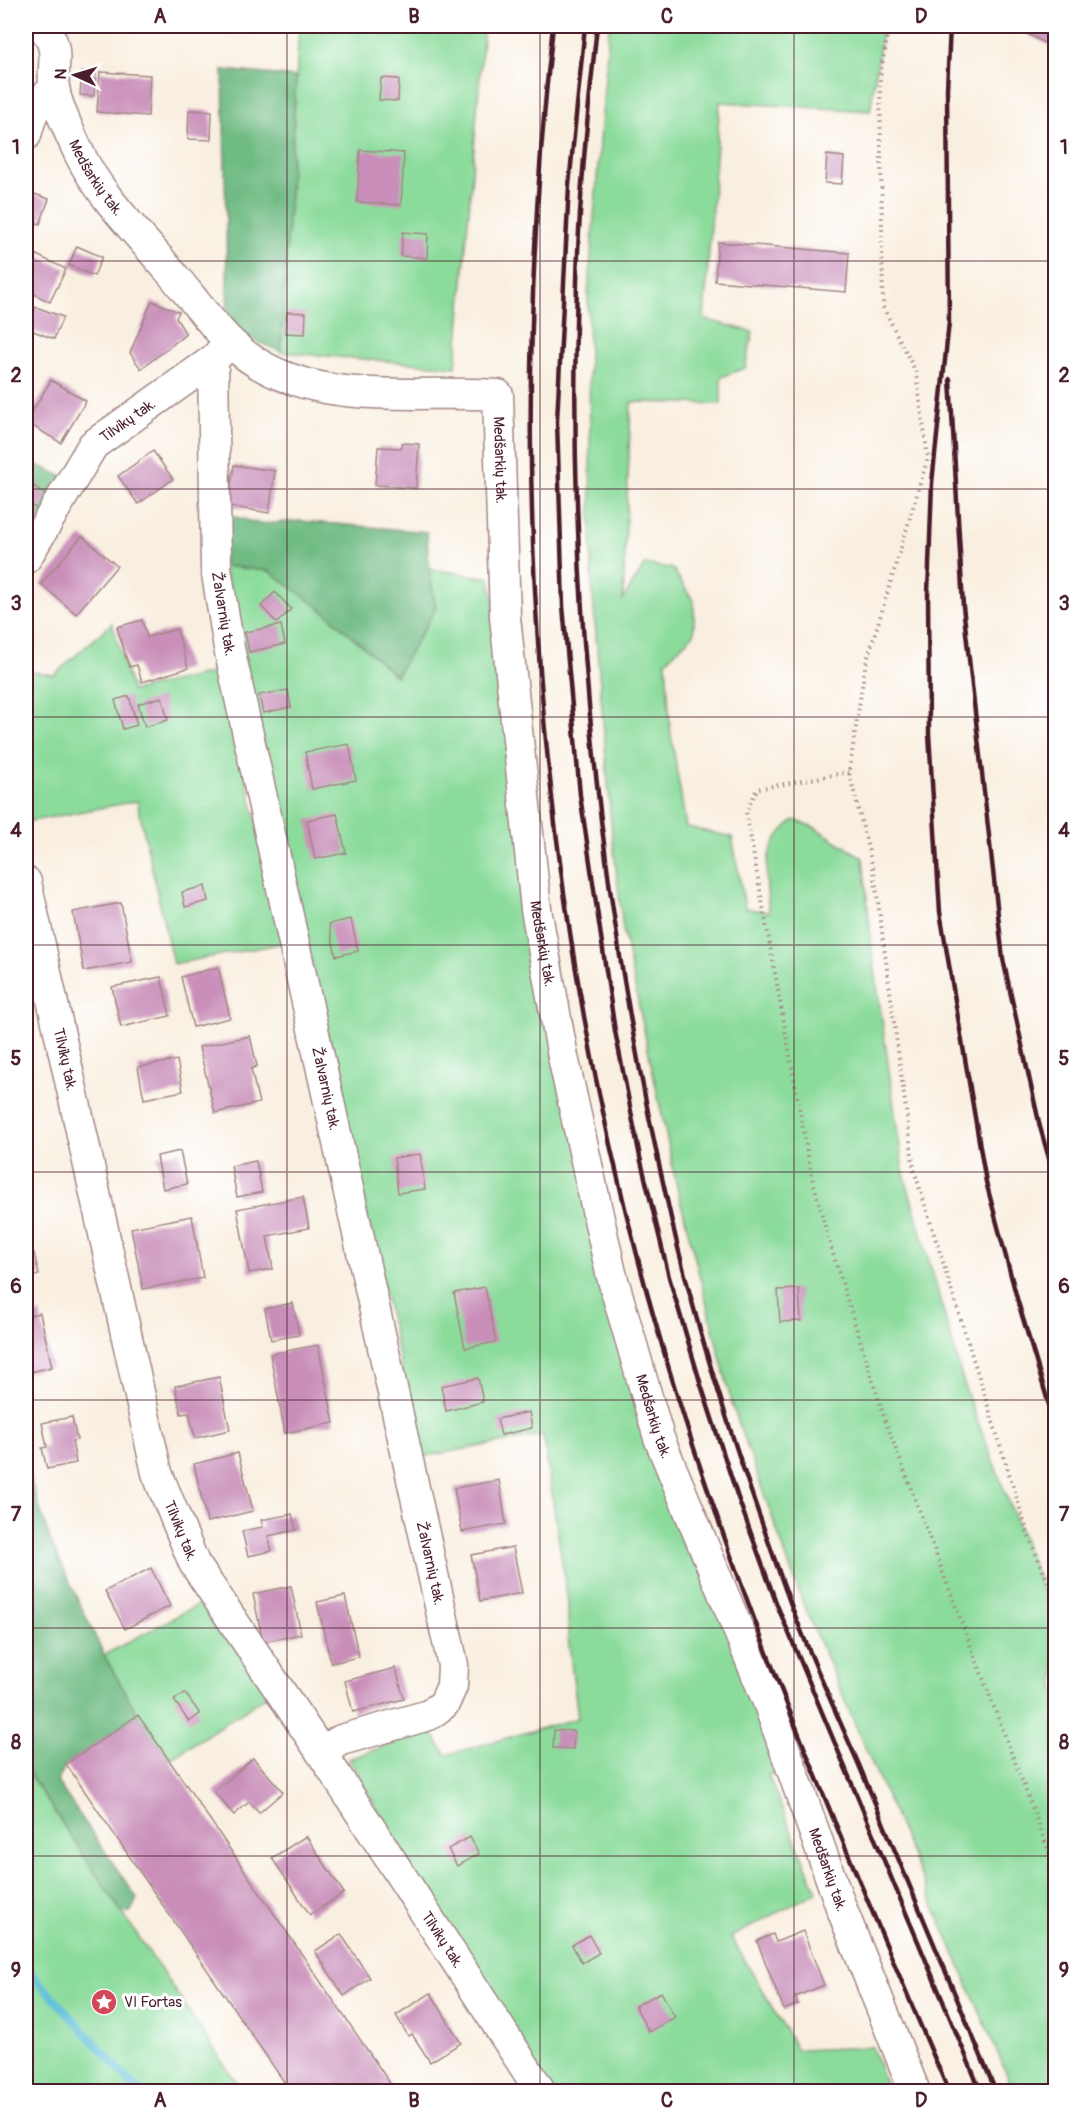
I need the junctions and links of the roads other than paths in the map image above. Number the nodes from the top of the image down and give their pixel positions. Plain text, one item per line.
1 (42, 26) edge
2 (55, 92) junction
3 (26, 135) edge
4 (221, 351) junction
5 (26, 558) edge
6 (26, 882) edge
7 (35, 971) edge
8 (321, 1752) junction
9 (541, 2091) edge
10 (915, 2091) edge

1 - 2 street, Medšarkių tak.
2 - 3 street
2 - 4 street, Medšarkių tak.
4 - 5 street, Tilvikų tak.
4 - 8 street, Žalvarnių tak.
4 - 10 street, Medšarkių tak.
6 - 7 street, Tilvikų tak.
7 - 8 street, Tilvikų tak.
8 - 9 street, Tilvikų tak.

